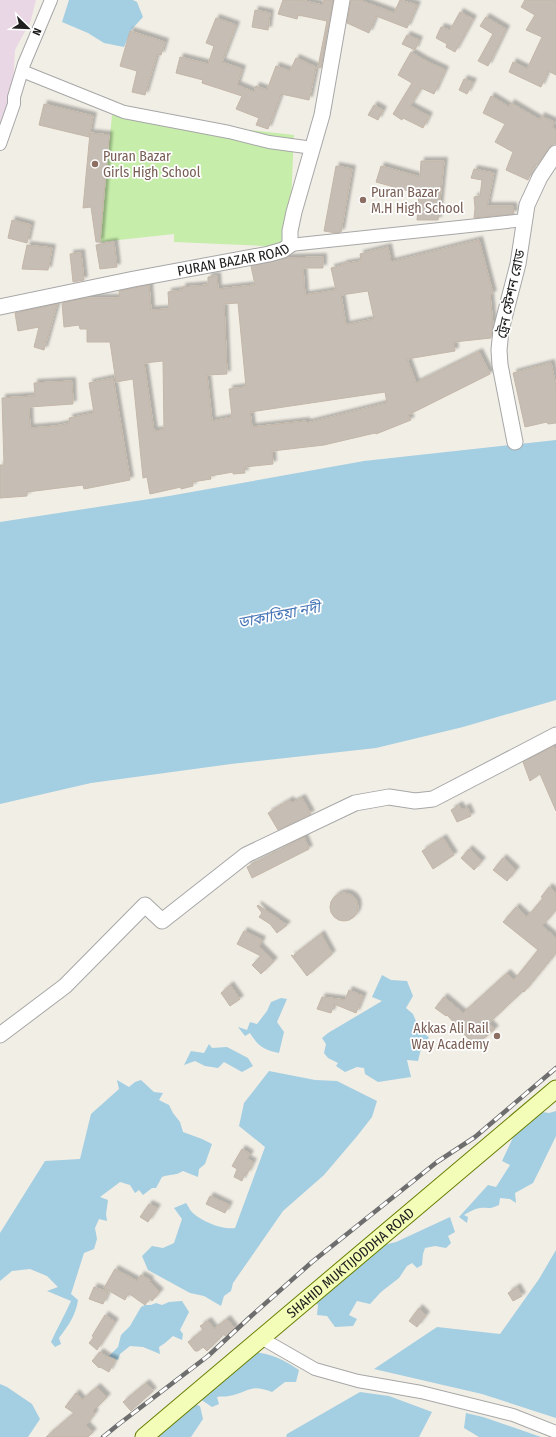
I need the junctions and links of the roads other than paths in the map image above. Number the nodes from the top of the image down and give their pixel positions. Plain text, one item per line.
1 (51, 0) edge
2 (342, 0) edge
3 (22, 71) junction
4 (0, 144) edge
5 (313, 148) junction
6 (556, 153) edge
7 (525, 220) junction
8 (290, 245) junction
9 (0, 307) edge
10 (515, 442) dead end
11 (556, 736) edge
12 (0, 1034) edge
13 (556, 1089) edge
14 (260, 1338) junction
15 (556, 1432) edge
16 (144, 1437) edge

1 - 3 street
2 - 5 street, PURAN BAZAR ROAD
3 - 4 street
3 - 5 street
5 - 8 street, PURAN BAZAR ROAD
6 - 7 street, ট্রেন স্টেশন রোড
7 - 8 street
7 - 10 street, ট্রেন স্টেশন রোড
8 - 9 street, PURAN BAZAR ROAD
11 - 12 street
13 - 14 main road, SHAHID MUKTIJODDHA ROAD
14 - 15 street
14 - 16 main road, SHAHID MUKTIJODDHA ROAD

